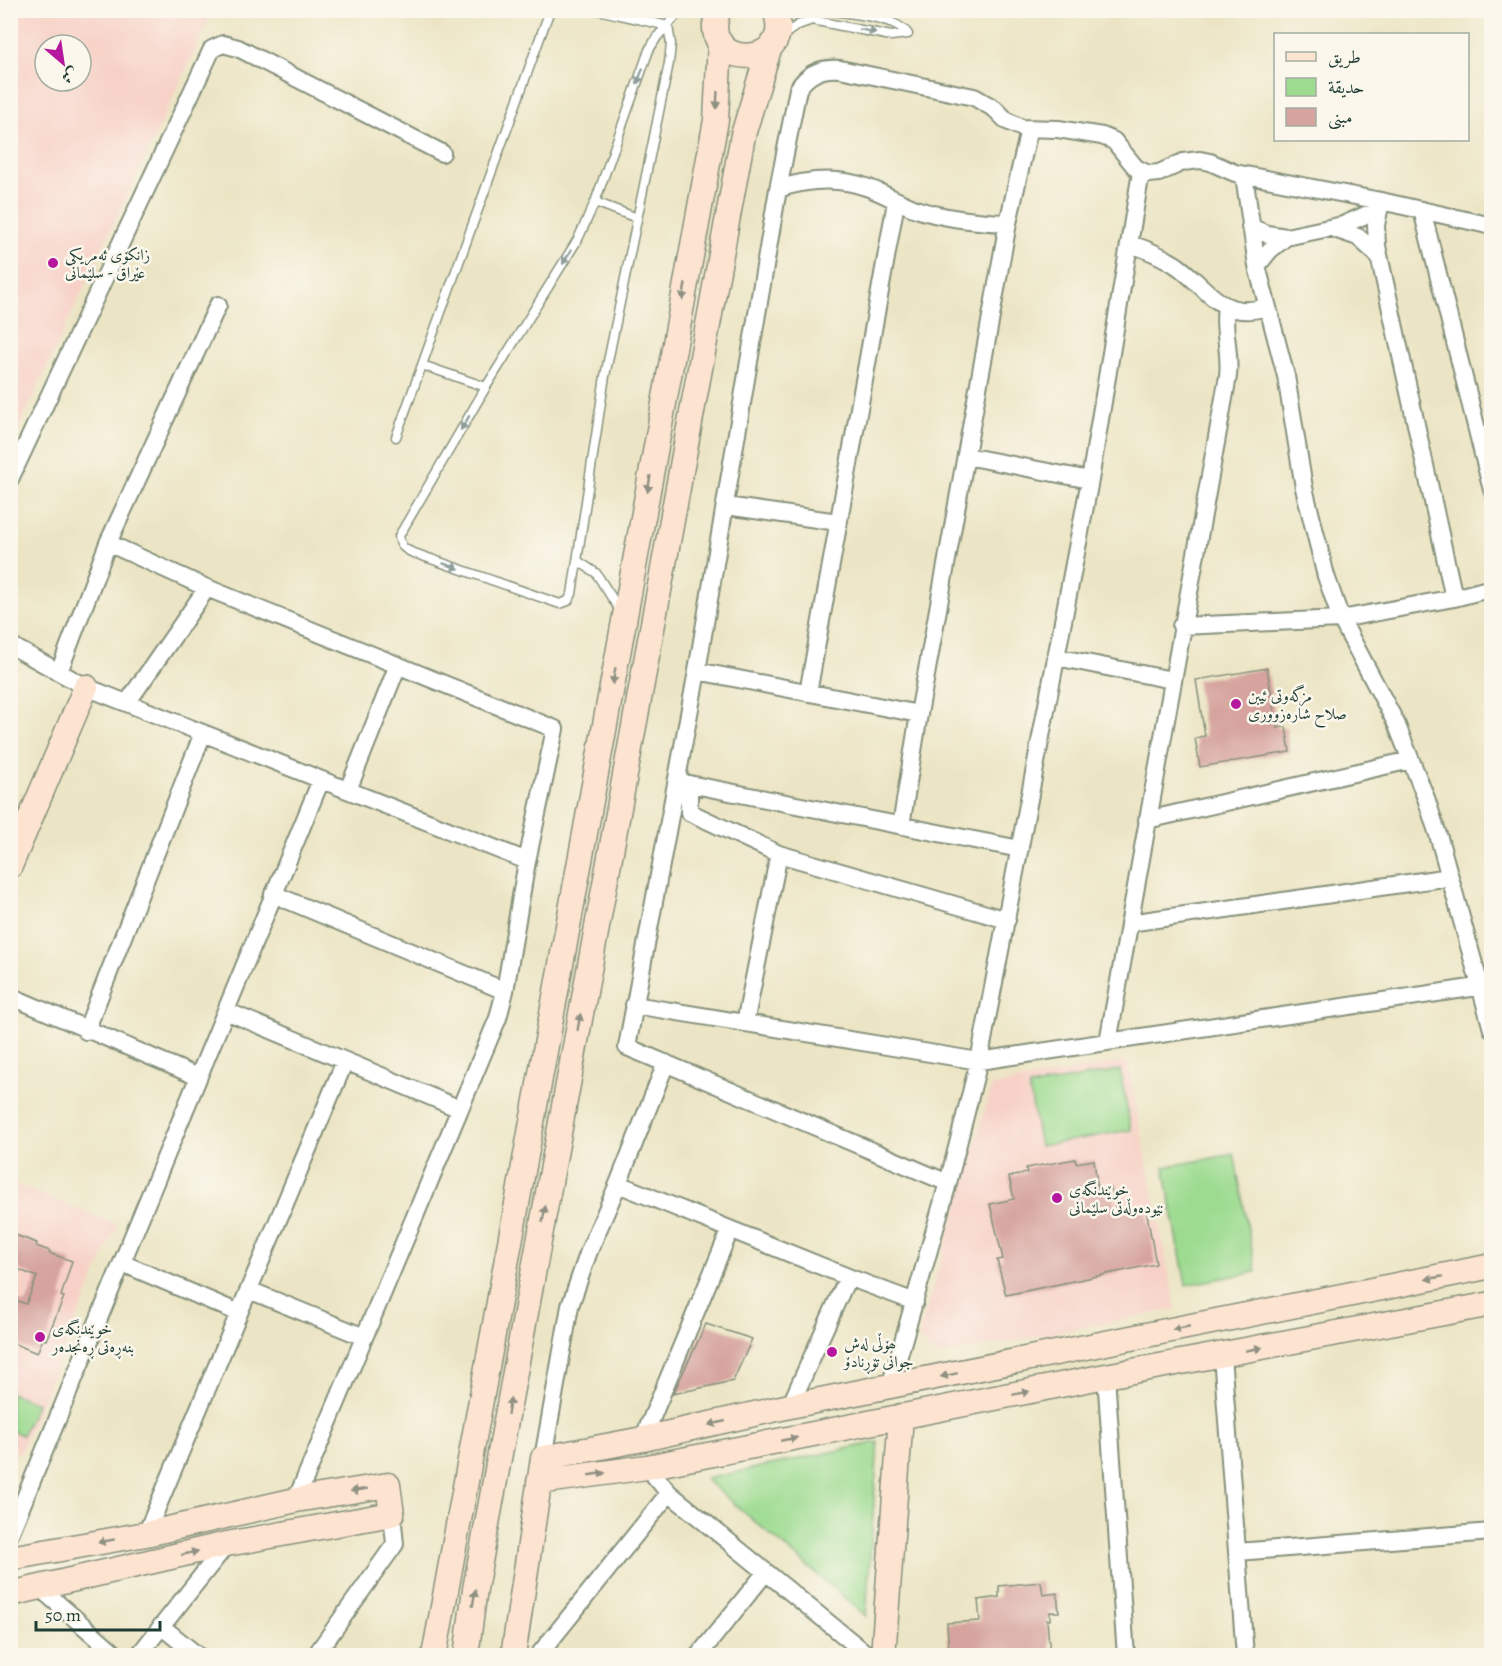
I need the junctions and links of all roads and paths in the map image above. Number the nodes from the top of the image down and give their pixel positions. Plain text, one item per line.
1 (550, 10) edge
2 (598, 10) edge
3 (681, 10) edge
4 (815, 10) edge
5 (827, 10) edge
6 (718, 11) edge
7 (775, 11) edge
8 (812, 20) junction
9 (668, 26) junction
10 (720, 42) junction
11 (772, 45) junction
12 (1029, 130) junction
13 (442, 153) dead end
14 (1142, 172) junction
15 (1244, 175) junction
16 (778, 189) junction
17 (595, 202) junction
18 (897, 202) junction
19 (1380, 205) junction
20 (1422, 210) junction
21 (637, 218) junction
22 (1008, 223) junction
23 (1491, 226) edge
24 (1250, 227) junction
25 (1330, 228) junction
26 (1286, 237) junction
27 (1130, 244) junction
28 (1379, 256) junction
29 (1257, 266) junction
30 (218, 305) dead end
31 (1226, 307) junction
32 (1267, 307) junction
33 (422, 365) junction
34 (486, 387) junction
35 (396, 437) dead end
36 (966, 456) junction
37 (10, 478) edge
38 (1090, 480) junction
39 (1491, 490) edge
40 (726, 506) junction
41 (838, 522) junction
42 (108, 543) junction
43 (578, 561) junction
44 (207, 588) junction
45 (1491, 588) edge
46 (1454, 598) junction
47 (1341, 618) junction
48 (624, 619) junction
49 (1181, 626) junction
50 (10, 645) edge
51 (1056, 657) junction
52 (399, 665) junction
53 (697, 671) junction
54 (59, 672) junction
55 (1172, 680) junction
56 (86, 687) junction
57 (808, 693) junction
58 (127, 703) junction
59 (919, 714) junction
60 (203, 733) junction
61 (1412, 760) junction
62 (321, 780) junction
63 (682, 782) junction
64 (348, 790) junction
65 (1147, 820) junction
66 (17, 826) edge
67 (902, 826) junction
68 (1020, 849) junction
69 (779, 854) junction
70 (527, 861) junction
71 (10, 866) edge
72 (1450, 878) junction
73 (273, 894) junction
74 (1006, 920) junction
75 (1129, 923) junction
76 (1486, 986) edge
77 (505, 991) junction
78 (10, 996) edge
79 (634, 1005) junction
80 (226, 1011) junction
81 (745, 1023) junction
82 (1491, 1029) edge
83 (86, 1031) junction
84 (1107, 1042) junction
85 (345, 1061) junction
86 (979, 1061) junction
87 (666, 1063) junction
88 (198, 1077) junction
89 (460, 1109) junction
90 (948, 1183) junction
91 (618, 1184) junction
92 (730, 1230) junction
93 (122, 1263) junction
94 (1491, 1266) edge
95 (848, 1277) junction
96 (249, 1290) junction
97 (915, 1302) junction
98 (1491, 1304) edge
99 (239, 1313) junction
100 (364, 1337) junction
101 (1222, 1355) junction
102 (987, 1366) junction
103 (1106, 1376) junction
104 (890, 1387) junction
105 (992, 1399) junction
106 (790, 1406) junction
107 (901, 1416) junction
108 (643, 1439) junction
109 (543, 1458) junction
110 (647, 1467) junction
111 (539, 1482) junction
112 (669, 1493) junction
113 (296, 1500) junction
114 (392, 1514) junction
115 (1491, 1532) edge
116 (10, 1534) edge
117 (146, 1534) junction
118 (227, 1544) junction
119 (1237, 1552) junction
120 (10, 1558) edge
121 (766, 1572) junction
122 (40, 1588) junction
123 (10, 1594) edge
124 (160, 1626) junction
125 (118, 1656) edge
126 (138, 1656) edge
127 (198, 1656) edge
128 (315, 1656) edge
129 (434, 1656) edge
130 (465, 1656) edge
131 (513, 1656) edge
132 (538, 1656) edge
133 (698, 1656) edge
134 (869, 1656) edge
135 (883, 1656) edge
136 (1126, 1656) edge
137 (1245, 1656) edge

1 - 33 lane
2 - 9 lane
3 - 9 lane
4 - 8 lane
8 -> 5 lane
6 - 10 street
7 - 11 street
8 - 11 lane
9 -> 17 lane
9 - 21 lane
10 - 11 street
10 -> 48 street
130 -> 11 street
12 - 14 street
12 - 16 street
12 - 22 street
13 - 37 street
14 - 15 street
14 - 27 street
15 - 19 street
15 - 24 street
16 - 18 street
16 - 40 street
17 - 21 lane
17 -> 34 lane
18 - 22 street
18 - 41 street
19 - 20 street
19 - 25 street
19 - 28 street
20 - 23 street
20 - 39 street
21 - 43 lane
22 - 36 street
24 - 26 street
24 - 29 street
25 - 26 street
25 - 28 street
26 - 29 street
27 - 31 street
27 - 38 street
28 - 46 street
29 - 32 street
30 - 42 street
31 - 32 street
31 - 49 street
32 - 47 street
33 - 34 lane
33 - 35 lane
34 -> 43 lane
36 - 38 street
36 - 59 street
38 - 51 street
40 - 41 street
40 - 53 street
41 - 57 street
42 - 44 street
42 - 54 street
43 - 48 lane
44 - 52 street
44 - 58 street
45 - 46 street
46 - 47 street
47 - 49 street
47 - 61 street
48 -> 129 street
49 - 55 street
50 - 54 street
51 - 55 street
51 - 68 street
52 - 64 street
52 - 70 street
53 - 57 street
53 - 63 street
54 - 56 street
55 - 65 street
56 - 58 street
56 - 66 street
57 - 59 street
58 - 60 street
59 - 67 street
60 - 62 street
60 - 83 street
61 - 65 street
61 - 72 street
62 - 64 street
62 - 73 street
63 - 67 street
63 - 69 street
63 - 79 street
64 - 70 street
65 - 75 street
66 - 71 street
67 - 68 street
68 - 74 street
69 - 74 street
69 - 81 street
70 - 77 street
72 - 75 street
72 - 76 street
73 - 77 street
73 - 80 street
74 - 86 street
75 - 84 street
76 - 82 street
76 - 84 street
77 - 89 street
78 - 83 street
79 - 81 street
79 - 87 street
80 - 85 street
80 - 88 street
81 - 86 street
83 - 88 street
84 - 86 street
85 - 89 street
85 - 96 street
86 - 90 street
87 - 90 street
87 - 91 street
88 - 93 street
89 - 100 street
90 - 97 street
91 - 92 street
91 - 109 street
92 - 95 street
92 - 108 street
93 - 99 street
93 - 116 street
94 -> 102 street
95 - 97 street
95 - 106 street
96 - 99 street
96 - 100 street
97 - 104 street
101 -> 98 street
99 - 117 street
100 - 113 street
101 - 103 street
101 - 119 street
102 -> 104 street
102 - 105 street
105 -> 103 street
103 - 136 street
104 - 106 street
105 - 107 street
106 -> 108 street
110 -> 107 street
107 - 135 street
108 - 109 street
108 - 110 street
109 - 111 street
111 -> 110 street
110 - 112 street
111 - 131 street
112 - 121 street
112 - 132 street
114 -> 113 street
113 - 117 street
114 - 118 street
114 - 128 street
115 - 119 street
117 -> 120 street
122 -> 118 street
118 - 124 street
119 - 137 street
121 - 133 street
121 - 134 street
122 - 123 street
122 - 125 street
124 - 126 street
124 - 127 street

